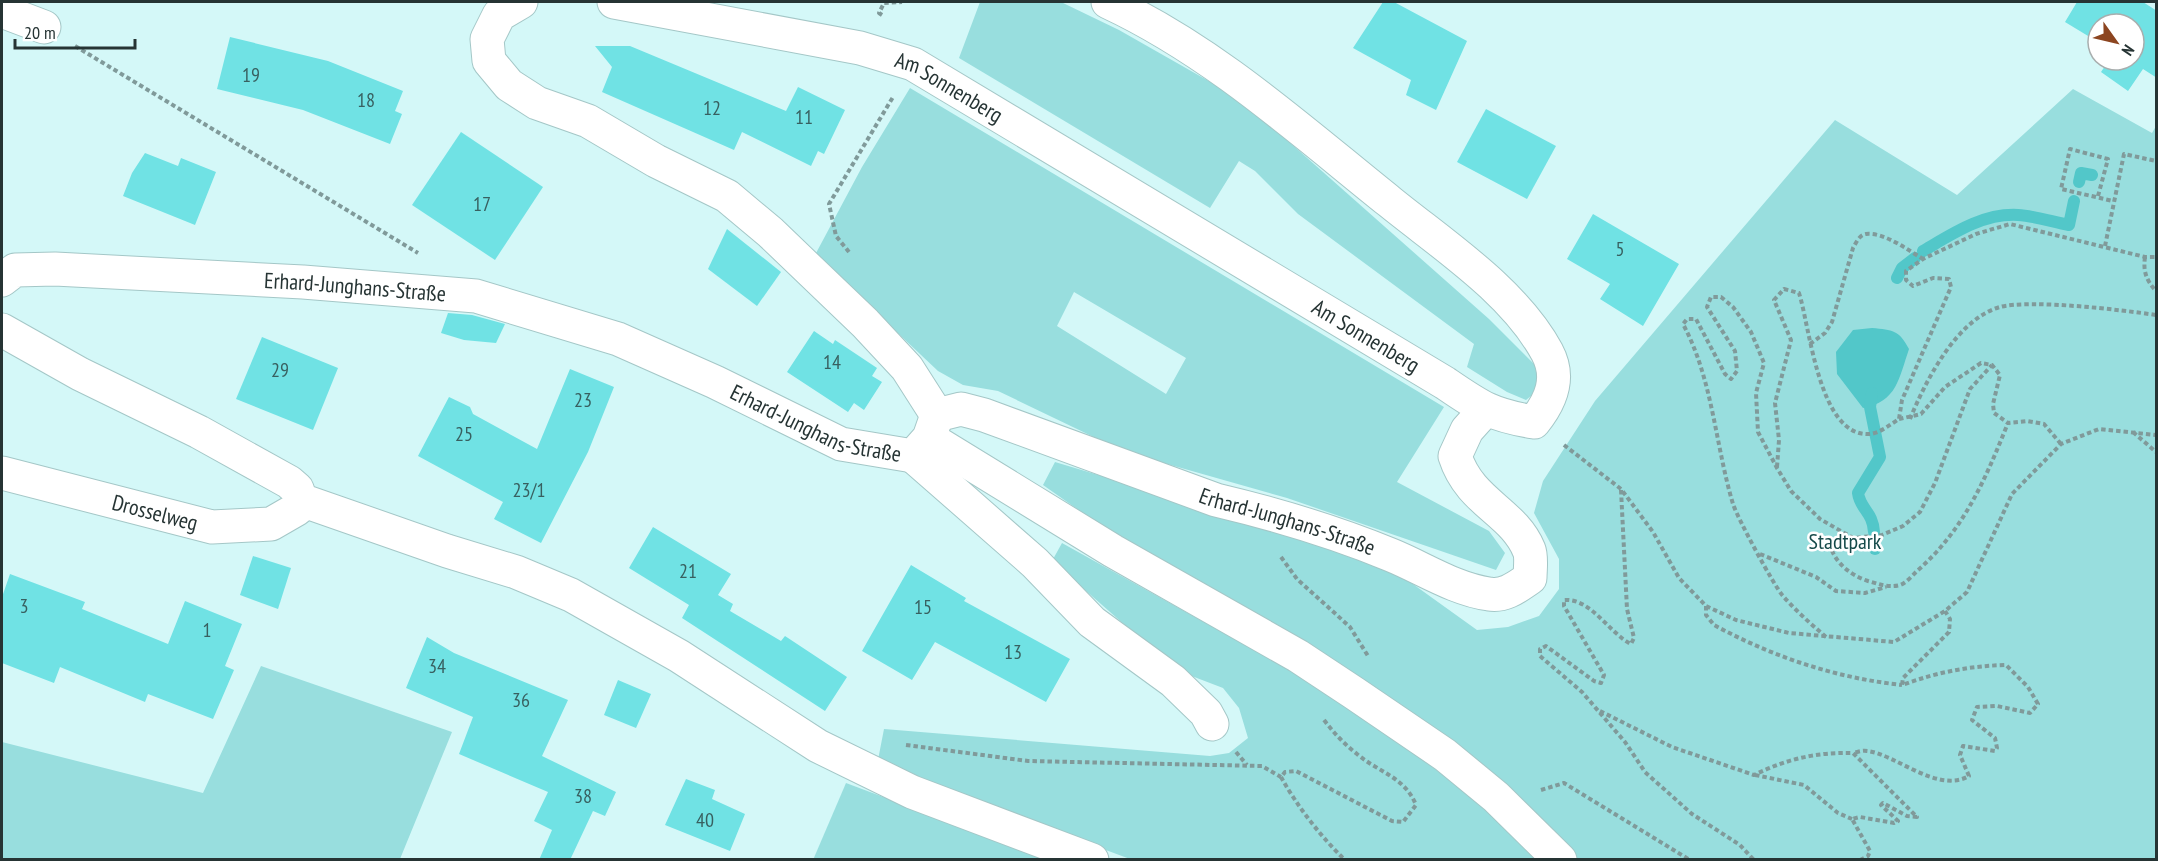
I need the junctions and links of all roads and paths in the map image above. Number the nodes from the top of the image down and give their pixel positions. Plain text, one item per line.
1 (521, 2) edge
2 (615, 2) edge
3 (1108, 2) edge
4 (2, 11) edge
5 (44, 27) joint
6 (913, 64) junction
7 (2157, 162) edge
8 (2098, 196) junction
9 (2113, 201) junction
10 (2105, 246) junction
11 (2145, 257) junction
12 (2157, 257) edge
13 (425, 258) dead end
14 (854, 258) dead end
15 (1923, 259) junction
16 (2, 280) edge
17 (2157, 291) edge
18 (2157, 315) edge
19 (2, 330) edge
20 (1810, 344) junction
21 (1992, 365) junction
22 (1485, 410) junction
23 (1910, 418) junction
24 (1899, 419) junction
25 (2008, 423) junction
26 (2132, 431) junction
27 (2157, 435) edge
28 (926, 436) junction
29 (2061, 444) junction
30 (1571, 450) dead end
31 (2157, 452) edge
32 (1777, 468) junction
33 (2, 473) edge
34 (1620, 489) junction
35 (301, 500) junction
36 (1254, 509) junction
37 (1853, 538) junction
38 (1760, 554) junction
39 (1887, 587) junction
40 (1706, 606) junction
41 (1945, 611) junction
42 (1826, 637) junction
43 (1371, 660) dead end
44 (1902, 685) junction
45 (1596, 709) junction
46 (1322, 717) dead end
47 (1212, 724) dead end
48 (897, 744) dead end
49 (1853, 753) junction
50 (1754, 775) junction
51 (1281, 777) junction
52 (1496, 797) junction
53 (1852, 819) junction
54 (1092, 860) edge
55 (1345, 860) edge
56 (1560, 860) edge
57 (1690, 860) edge
58 (1754, 860) edge
59 (1860, 860) edge

1 - 28 street
2 - 6 street, Am Sonnenberg
3 - 22 street, Am Sonnenberg
4 - 5 street
5 - 13 path
6 - 14 path
6 - 22 street, Am Sonnenberg
7 - 9 path
8 - 8 path
8 - 9 path
9 - 10 path
10 - 11 path
10 - 15 path
11 - 12 path
11 - 17 path
15 - 20 path
15 - 24 path
16 - 28 street, Erhard-Junghans-Straße
18 - 23 path
19 - 35 street
20 - 24 path
20 - 32 path
21 - 23 path
21 - 25 path
21 - 37 path
22 - 36 street, Erhard-Junghans-Straße
23 - 24 path
25 - 29 path
25 - 39 path
26 - 27 path
26 - 29 path
26 - 31 path
28 - 36 street, Erhard-Junghans-Straße
28 - 47 street
28 - 52 street
29 - 41 path
30 - 34 path
32 - 37 path
32 - 38 path
33 - 35 street, Drosselweg
34 - 40 path
34 - 45 path
35 - 54 street
36 - 43 path
37 - 39 path
38 - 39 path
38 - 42 path
40 - 42 path
40 - 44 path
41 - 42 path
41 - 44 path
44 - 49 path
45 - 50 path
45 - 58 path
46 - 51 path
48 - 51 path
49 - 50 path
49 - 53 path
50 - 53 path
51 - 55 path
52 - 56 street
52 - 57 path
53 - 59 path

